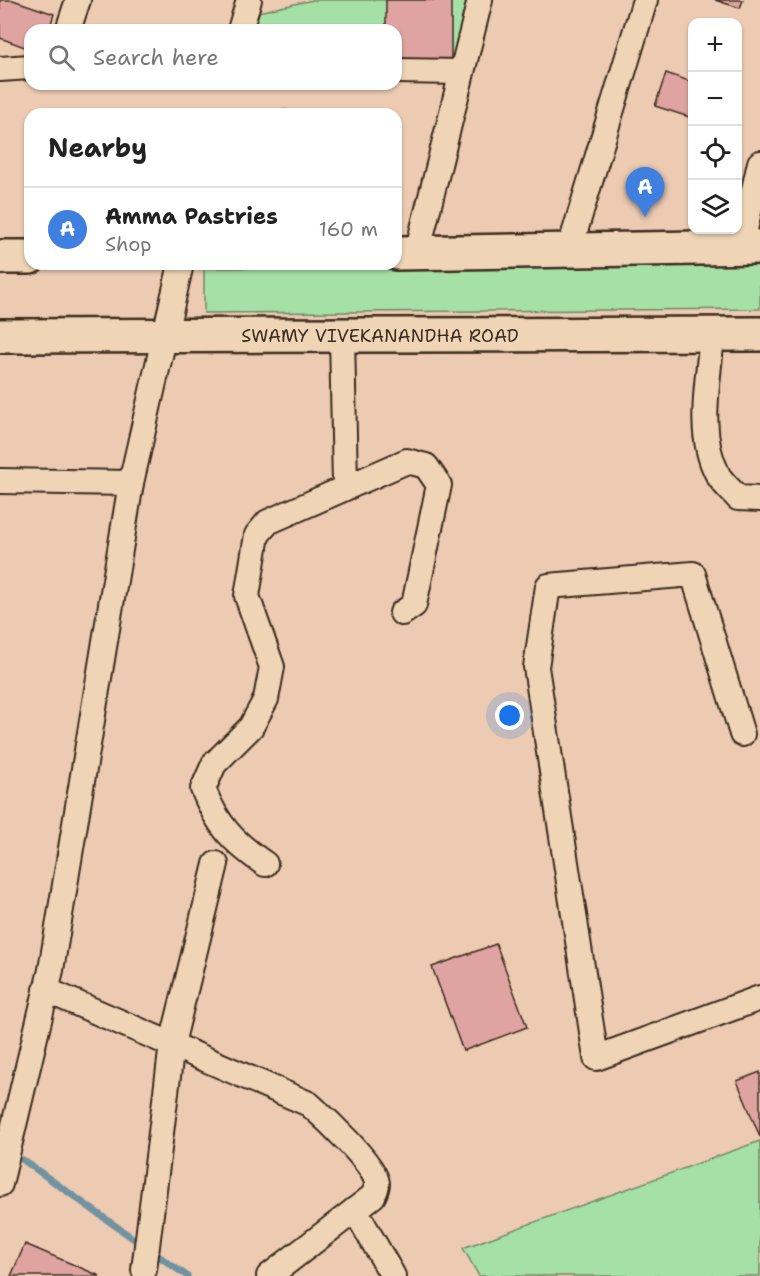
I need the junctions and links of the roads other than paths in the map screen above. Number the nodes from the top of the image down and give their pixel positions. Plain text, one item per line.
1 (78, 0) edge
2 (249, 0) edge
3 (480, 0) edge
4 (645, 0) edge
5 (70, 24) edge
6 (242, 24) edge
7 (24, 68) edge
8 (0, 69) edge
9 (402, 71) edge
10 (461, 72) junction
11 (760, 163) edge
12 (751, 247) edge
13 (568, 251) junction
14 (406, 253) edge
15 (0, 257) edge
16 (24, 257) edge
17 (180, 270) edge
18 (712, 334) junction
19 (760, 334) edge
20 (342, 335) junction
21 (0, 336) edge
22 (163, 338) junction
23 (131, 483) junction
24 (0, 484) edge
25 (345, 486) junction
26 (760, 498) edge
27 (402, 613) dead end
28 (742, 734) dead end
29 (216, 864) dead end
30 (265, 864) dead end
31 (46, 990) junction
32 (760, 998) edge
33 (172, 1044) junction
34 (0, 1184) edge
35 (355, 1210) junction
36 (144, 1270) dead end
37 (269, 1276) edge
38 (393, 1276) edge

1 - 5 street
2 - 6 street
3 - 10 street
4 - 13 street
7 - 8 street
9 - 10 street
10 - 14 street
11 - 12 street
12 - 13 main road
13 - 14 main road
15 - 16 main road
17 - 22 street
18 - 19 main road, SWAMY VIVEKANANDHA ROAD
18 - 20 main road, SWAMY VIVEKANANDHA ROAD
18 - 26 street
20 - 22 main road, SWAMY VIVEKANANDHA ROAD
20 - 25 street
21 - 22 main road, SWAMY VIVEKANANDHA ROAD
22 - 23 street
23 - 24 street
23 - 31 street
25 - 27 street
25 - 30 street
28 - 32 street
29 - 33 street
31 - 33 street
31 - 34 street
33 - 35 street
33 - 36 street
35 - 37 street
35 - 38 street

